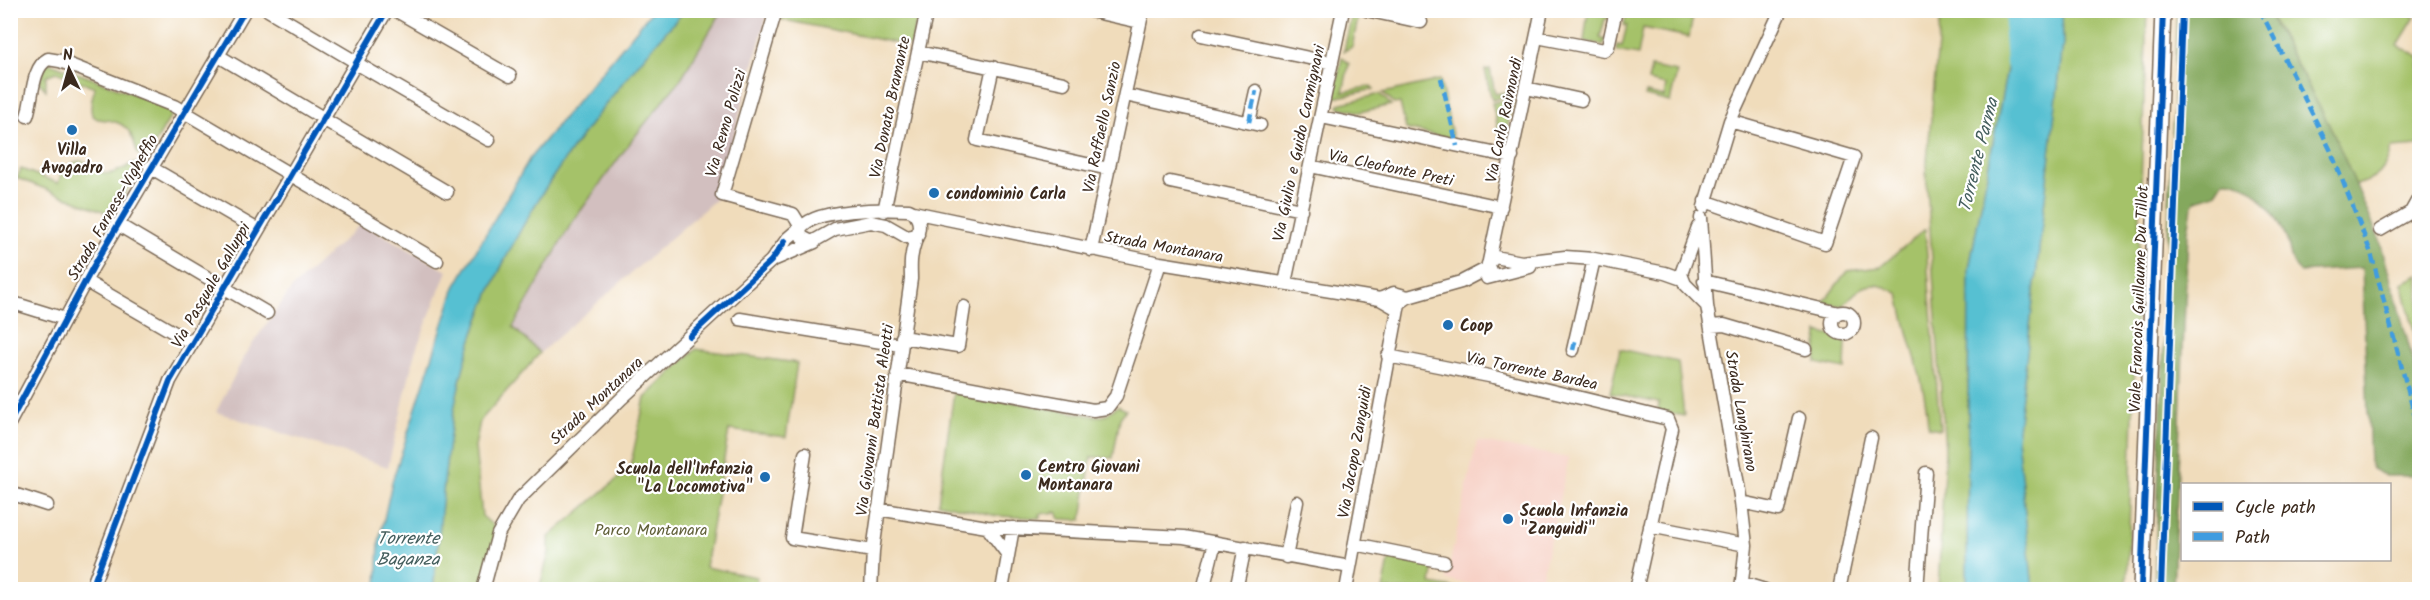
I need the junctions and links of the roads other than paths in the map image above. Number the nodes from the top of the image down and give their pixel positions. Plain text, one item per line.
1 (245, 10) edge
2 (268, 10) edge
3 (387, 10) edge
4 (395, 10) edge
5 (776, 10) edge
6 (927, 10) edge
7 (1086, 10) edge
8 (1343, 10) edge
9 (1366, 10) edge
10 (1542, 10) edge
11 (1616, 10) edge
12 (1781, 10) edge
13 (2163, 10) edge
14 (1142, 16) edge
15 (1420, 22) dead end
16 (1202, 35) dead end
17 (1536, 37) junction
18 (918, 52) junction
19 (217, 56) junction
20 (356, 62) junction
21 (1332, 63) junction
22 (993, 68) junction
23 (510, 76) dead end
24 (1064, 83) dead end
25 (1526, 88) junction
26 (1256, 91) dead end
27 (1125, 95) junction
28 (1581, 100) dead end
29 (183, 111) junction
30 (27, 116) dead end
31 (1320, 117) junction
32 (323, 118) junction
33 (1730, 121) junction
34 (489, 140) dead end
35 (1512, 158) junction
36 (1310, 166) junction
37 (150, 167) junction
38 (1109, 169) junction
39 (291, 174) junction
40 (1170, 182) dead end
41 (447, 192) dead end
42 (2419, 198) edge
43 (1706, 201) junction
44 (1501, 207) junction
45 (1301, 210) junction
46 (884, 211) junction
47 (913, 212) junction
48 (1701, 218) junction
49 (944, 219) junction
50 (117, 224) junction
51 (801, 227) junction
52 (258, 230) junction
53 (2380, 230) dead end
54 (919, 232) junction
55 (900, 235) junction
56 (816, 241) junction
57 (1091, 250) junction
58 (911, 256) junction
59 (1594, 259) junction
60 (436, 261) dead end
61 (771, 261) junction
62 (1160, 263) junction
63 (1497, 266) junction
64 (1705, 266) junction
65 (1685, 274) junction
66 (85, 281) junction
67 (1704, 281) junction
68 (1285, 283) junction
69 (224, 287) junction
70 (1394, 300) junction
71 (10, 302) edge
72 (1707, 306) junction
73 (964, 307) dead end
74 (1839, 312) dead end
75 (267, 313) dead end
76 (65, 319) junction
77 (740, 319) dead end
78 (1711, 326) junction
79 (901, 341) junction
80 (192, 343) junction
81 (1574, 344) dead end
82 (1806, 349) dead end
83 (1388, 356) junction
84 (897, 374) junction
85 (1799, 418) dead end
86 (10, 422) edge
87 (1871, 438) dead end
88 (805, 454) dead end
89 (1926, 473) dead end
90 (10, 493) edge
91 (1297, 502) dead end
92 (1741, 502) junction
93 (47, 506) dead end
94 (878, 509) junction
95 (1650, 526) junction
96 (987, 527) junction
97 (1013, 528) junction
98 (1215, 542) junction
99 (1355, 544) junction
100 (1746, 545) junction
101 (1245, 547) junction
102 (873, 551) junction
103 (1008, 555) junction
104 (1286, 557) junction
105 (1444, 562) dead end
106 (1350, 567) junction
107 (1742, 586) edge
108 (1240, 589) edge
109 (91, 590) edge
110 (483, 590) edge
111 (871, 590) edge
112 (1002, 590) edge
113 (1203, 590) edge
114 (1346, 590) edge
115 (1636, 590) edge
116 (1765, 590) edge
117 (1839, 590) edge
118 (1917, 590) edge
119 (2140, 590) edge

1 - 19 street, Strada Farnese-Vigheffio
2 - 20 street
3 - 20 street, Via Pasquale Galluppi
4 - 23 street
5 - 51 street, Via Remo Polizzi
6 - 18 street, Via Donato Bramante
7 - 14 street
8 - 21 street, Via Giulio e Guido Carmignani
9 - 15 street
10 - 17 street, Via Carlo Raimondi
11 - 17 street
12 - 33 street, Strada Langhirano
13 - 119 main road, Viale Francois Guillaume Du Tillot
14 - 27 street, Via Raffaello Sanzio
16 - 21 street
17 - 25 street, Via Carlo Raimondi
18 - 22 street
18 - 46 street, Via Donato Bramante
19 - 29 street, Strada Farnese-Vigheffio
19 - 32 street
20 - 32 street, Via Pasquale Galluppi
20 - 34 street
21 - 31 street, Via Giulio e Guido Carmignani
22 - 24 street
22 - 38 street
25 - 28 street
25 - 35 street, Via Carlo Raimondi
26 - 27 street
27 - 38 street, Via Raffaello Sanzio
29 - 30 street
29 - 37 street, Strada Farnese-Vigheffio
29 - 39 street
31 - 35 street
31 - 36 street, Via Giulio e Guido Carmignani
32 - 39 street, Via Pasquale Galluppi
32 - 41 street
33 - 43 street, Strada Langhirano
33 - 43 street
35 - 44 street, Via Carlo Raimondi
36 - 44 street, Via Cleofonte Preti
36 - 45 street, Via Giulio e Guido Carmignani
37 - 50 street, Strada Farnese-Vigheffio
37 - 52 street
38 - 57 street, Via Raffaello Sanzio
39 - 52 street, Via Pasquale Galluppi
39 - 60 street
40 - 45 street
42 - 53 street
43 - 48 street, Strada Langhirano
44 - 63 street, Via Carlo Raimondi
45 - 68 street, Via Giulio e Guido Carmignani
46 - 47 street, Strada Montanara
46 - 51 street, Strada Montanara
47 - 49 street, Strada Montanara
47 - 54 street
48 - 64 street, Strada Langhirano
48 - 65 street, Strada Langhirano
49 - 54 street, Strada Montanara
49 - 57 street, Strada Montanara
50 - 66 street, Strada Farnese-Vigheffio
50 - 69 street
51 - 56 street
51 - 61 street, Strada Montanara
52 - 69 street, Via Pasquale Galluppi
54 - 55 street, Strada Montanara
54 - 58 street, Via Giovanni Battista Aleotti
55 - 56 street, Strada Montanara
55 - 58 street, Via Giovanni Battista Aleotti
56 - 61 street, Strada Montanara
57 - 62 street, Strada Montanara
58 - 79 street, Via Giovanni Battista Aleotti
59 - 63 street, Strada Montanara
59 - 65 street, Strada Montanara
59 - 81 street
61 - 110 street, Strada Montanara
62 - 68 street, Strada Montanara
62 - 84 street
63 - 70 street, Strada Montanara
64 - 65 street
64 - 67 street, Strada Langhirano
65 - 67 street
65 - 72 street, Strada Langhirano
66 - 76 street, Strada Farnese-Vigheffio
66 - 80 street
67 - 72 street, Strada Langhirano
67 - 74 street
68 - 70 street, Strada Montanara
69 - 75 street
69 - 80 street, Via Pasquale Galluppi
70 - 83 street, Via Jacopo Zanguidi
71 - 76 street
72 - 78 street, Strada Langhirano
73 - 79 street
76 - 86 street, Strada Farnese-Vigheffio
77 - 79 street
78 - 82 street, Strada Langhirano
78 - 92 street, Strada Langhirano
79 - 84 street, Via Giovanni Battista Aleotti
80 - 109 street, Via Pasquale Galluppi
83 - 95 street, Via Torrente Bardea
83 - 99 street, Via Jacopo Zanguidi
84 - 94 street, Via Giovanni Battista Aleotti
85 - 92 street, Strada Langhirano
87 - 117 street
88 - 102 street
89 - 118 street
90 - 93 street
91 - 104 street
92 - 100 street, Strada Langhirano
94 - 96 street
94 - 102 street, Via Giovanni Battista Aleotti
95 - 100 street
95 - 115 street
96 - 97 street
96 - 103 street
97 - 98 street
97 - 103 street
98 - 101 street
98 - 113 street
99 - 105 street
99 - 106 street, Via Jacopo Zanguidi
100 - 107 street, Strada Langhirano
101 - 104 street
101 - 108 street
102 - 111 street, Via Giovanni Battista Aleotti
103 - 112 street
104 - 106 street
106 - 114 street, Via Jacopo Zanguidi
107 - 116 street

